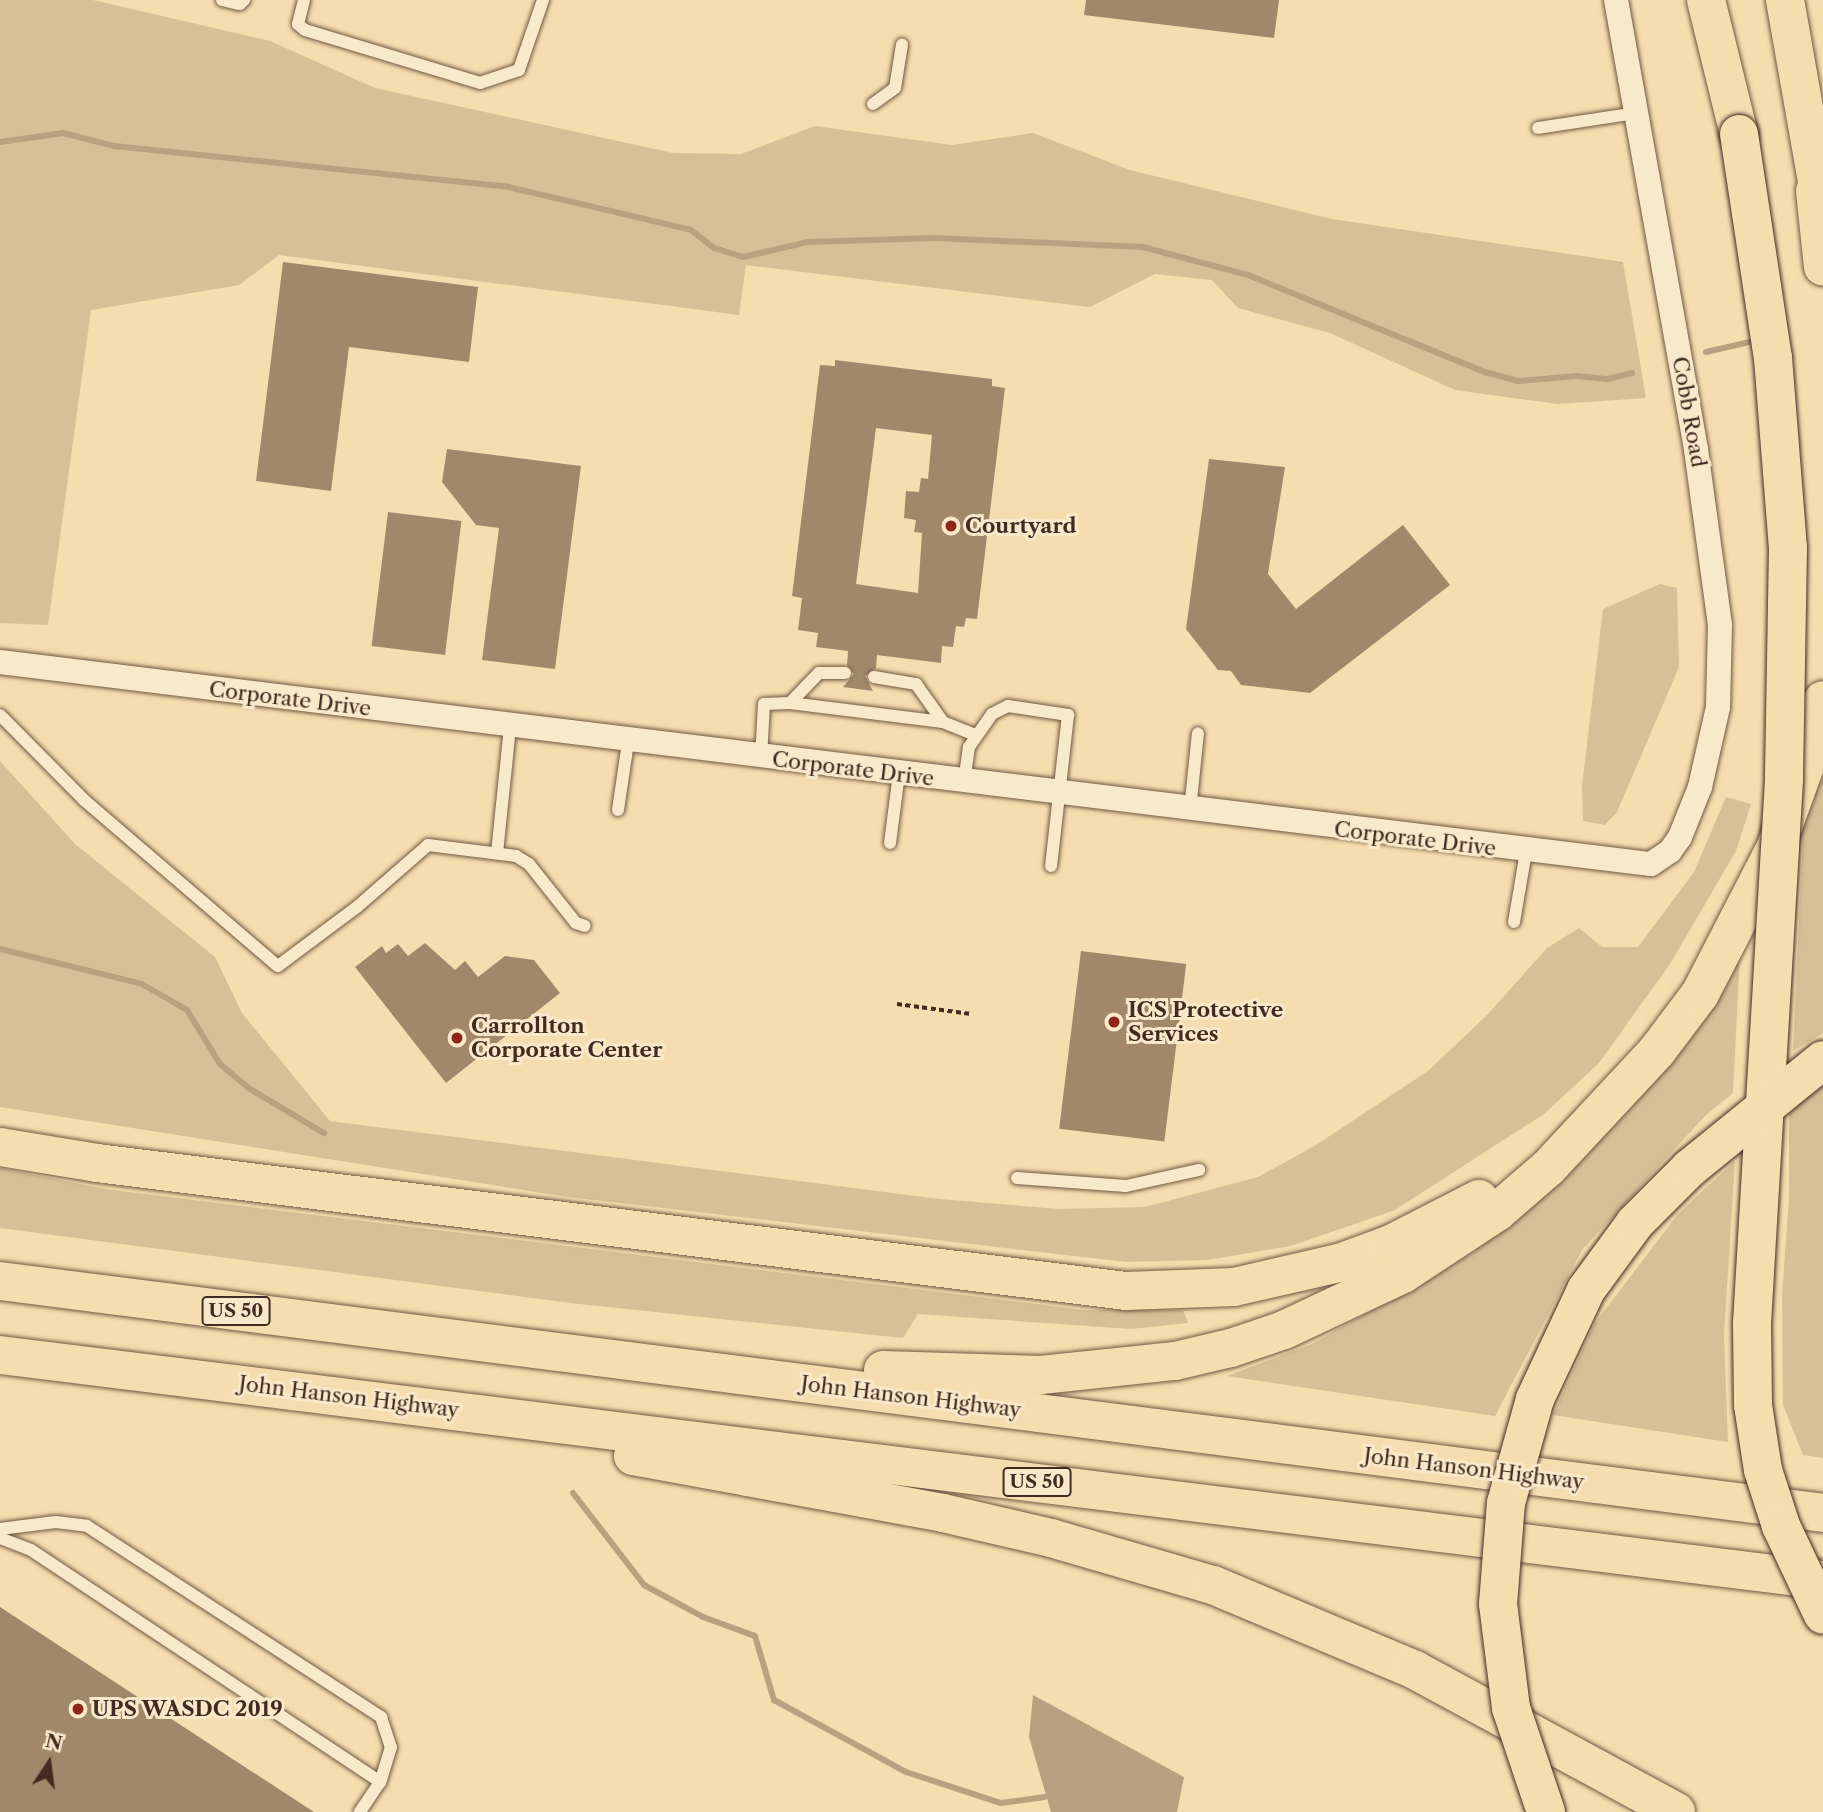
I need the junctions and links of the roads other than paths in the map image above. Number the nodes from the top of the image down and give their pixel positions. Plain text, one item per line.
1 (222, 0) edge
2 (244, 0) edge
3 (304, 0) edge
4 (543, 0) edge
5 (1616, 0) edge
6 (1706, 0) edge
7 (1717, 0) edge
8 (1785, 0) edge
9 (902, 45) dead end
10 (873, 104) dead end
11 (1636, 113) junction
12 (1538, 128) dead end
13 (1739, 134) junction
14 (1811, 151) junction
15 (1823, 215) edge
16 (1823, 267) edge
17 (0, 662) edge
18 (845, 674) dead end
19 (874, 677) dead end
20 (1823, 700) edge
21 (790, 703) junction
22 (0, 715) edge
23 (943, 722) junction
24 (510, 728) junction
25 (1198, 733) dead end
26 (975, 735) junction
27 (628, 742) junction
28 (761, 758) junction
29 (899, 774) junction
30 (964, 782) junction
31 (1059, 793) junction
32 (618, 810) dead end
33 (1190, 810) junction
34 (1686, 824) joint
35 (890, 843) dead end
36 (1525, 852) junction
37 (497, 853) junction
38 (1051, 866) dead end
39 (1514, 922) dead end
40 (585, 926) dead end
41 (1823, 1060) edge
42 (1615, 1096) junction
43 (0, 1147) edge
44 (1199, 1170) dead end
45 (1017, 1178) dead end
46 (0, 1281) edge
47 (473, 1341) junction
48 (0, 1354) edge
49 (250, 1385) junction
50 (1823, 1513) edge
51 (0, 1529) edge
52 (0, 1538) edge
53 (1823, 1580) edge
54 (1823, 1615) edge
55 (1415, 1670) junction
56 (380, 1783) junction
57 (360, 1812) edge
58 (1546, 1812) edge
59 (1623, 1812) edge
60 (1676, 1812) edge

1 - 2 lane
3 - 4 lane
5 - 11 street, Cobb Road
6 - 13 highway
7 - 13 highway
8 - 14 highway
9 - 10 lane
11 - 12 lane
11 - 34 street, Cobb Road
13 - 54 highway, bridge
14 - 15 highway
14 - 16 highway
17 - 24 street, Corporate Drive
18 - 21 lane
19 - 23 lane
20 - 42 highway
21 - 23 lane
21 - 28 lane
22 - 37 lane
23 - 26 lane
24 - 27 street, Corporate Drive
24 - 37 lane
25 - 33 lane
26 - 30 lane
26 - 31 lane
27 - 28 street, Corporate Drive
27 - 32 lane
28 - 29 street, Corporate Drive
29 - 30 street, Corporate Drive
29 - 35 lane
30 - 31 street, Corporate Drive
31 - 33 street, Corporate Drive
31 - 38 lane
33 - 36 street, Corporate Drive
34 - 36 street, Corporate Drive
36 - 39 lane
37 - 40 lane
41 - 58 highway, bridge
42 - 43 highway
42 - 47 highway
44 - 45 lane
46 - 47 highway, John Hanson Highway / US 50
47 - 50 highway, John Hanson Highway / US 50
48 - 49 highway, John Hanson Highway / US 50
49 - 53 highway, John Hanson Highway / US 50
49 - 55 highway
51 - 56 lane
52 - 56 lane
55 - 59 highway
55 - 60 highway
56 - 57 lane

